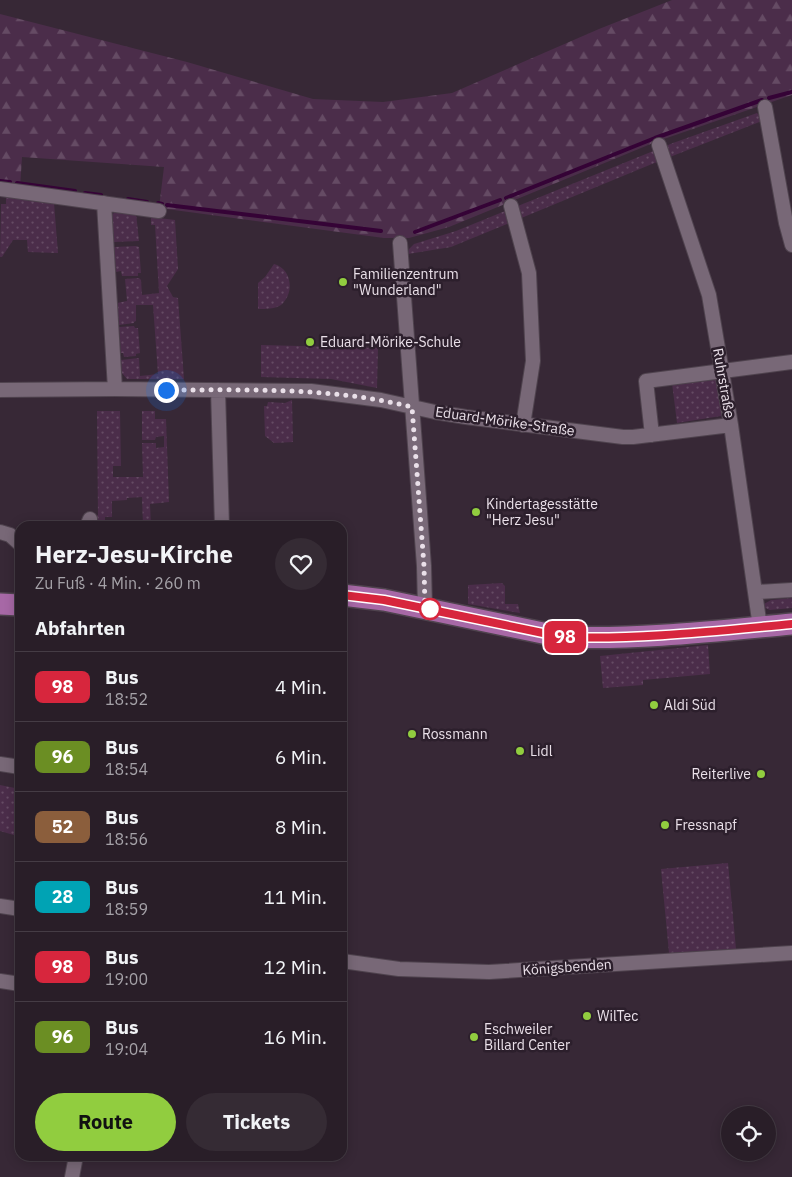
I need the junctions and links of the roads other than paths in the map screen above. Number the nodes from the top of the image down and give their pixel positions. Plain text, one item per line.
1 (765, 107) dead end
2 (659, 145) dead end
3 (0, 189) edge
4 (104, 203) junction
5 (511, 206) dead end
6 (159, 211) dead end
7 (789, 221) edge
8 (400, 244) dead end
9 (792, 245) edge
10 (792, 362) edge
11 (721, 372) junction
12 (115, 389) junction
13 (0, 390) edge
14 (218, 390) junction
15 (412, 407) junction
16 (523, 425) junction
17 (731, 425) junction
18 (652, 435) junction
19 (222, 521) edge
20 (0, 532) edge
21 (15, 540) edge
22 (792, 590) edge
23 (757, 592) junction
24 (347, 595) edge
25 (0, 604) edge
26 (15, 604) edge
27 (425, 608) junction
28 (792, 624) edge
29 (760, 627) junction
30 (0, 764) edge
31 (15, 766) edge
32 (0, 906) edge
33 (15, 908) edge
34 (792, 953) edge
35 (347, 962) edge
36 (0, 981) edge
37 (15, 983) edge
38 (75, 1161) edge
39 (72, 1177) edge

1 - 7 street
2 - 11 street, Ruhrstraße
3 - 4 street
4 - 6 street
4 - 12 street
5 - 16 street
7 - 9 street
8 - 15 street
10 - 11 street
11 - 17 street, Ruhrstraße
11 - 18 street
12 - 13 street, Eduard-Mörike-Straße
12 - 14 street, Eduard-Mörike-Straße
14 - 15 street, Eduard-Mörike-Straße
14 - 19 street
15 - 16 street, Eduard-Mörike-Straße
15 - 27 street
16 - 18 street, Eduard-Mörike-Straße
17 - 18 street, Eduard-Mörike-Straße
17 - 23 street, Ruhrstraße
20 - 21 street
22 - 23 street
23 - 29 street, Ruhrstraße
24 - 27 main road
25 - 26 main road
27 - 29 main road
28 - 29 main road
30 - 31 street
32 - 33 street
34 - 35 street, Königsbenden
36 - 37 street
38 - 39 street

